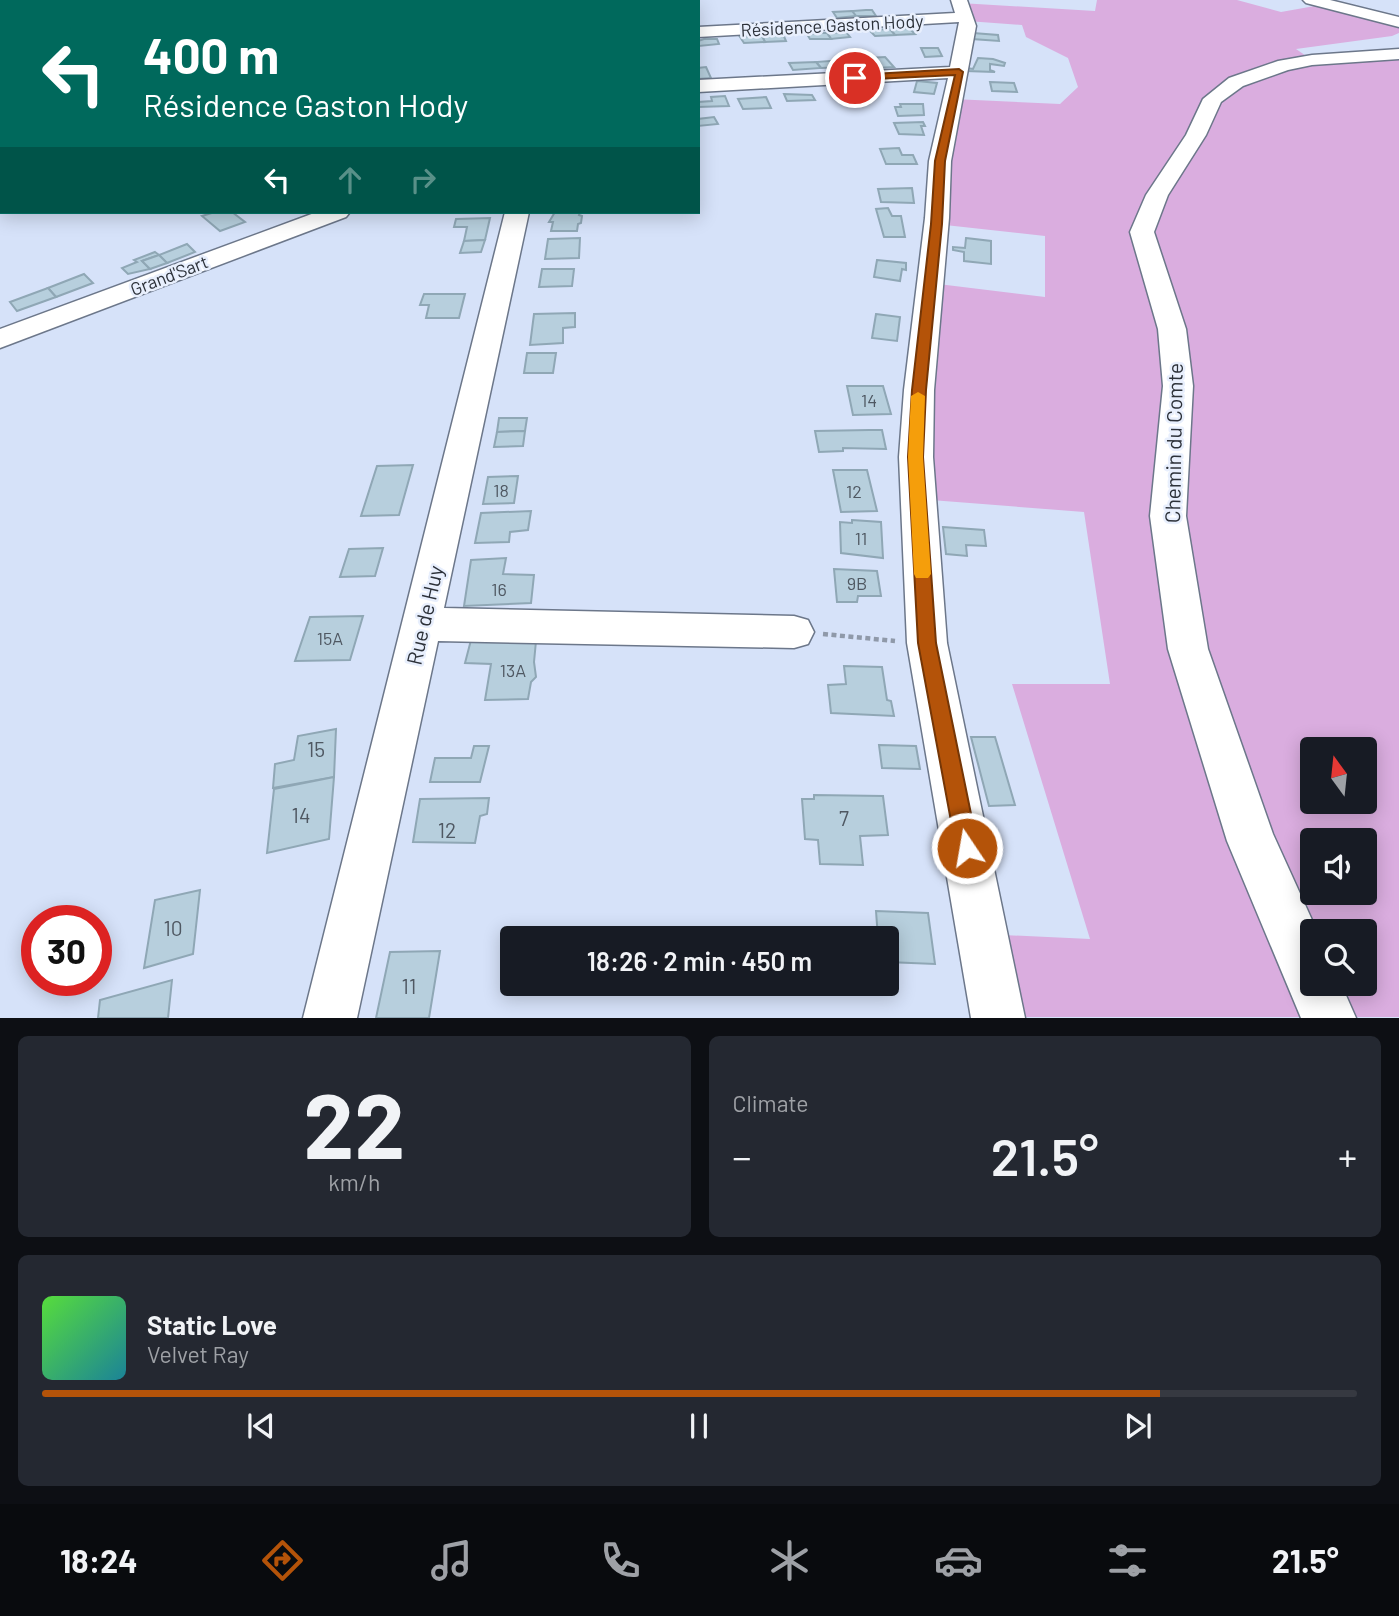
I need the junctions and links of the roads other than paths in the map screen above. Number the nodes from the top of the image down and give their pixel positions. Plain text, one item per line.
1 (1311, 0) edge
2 (962, 9) edge
3 (1399, 22) edge
4 (700, 32) edge
5 (1399, 54) edge
6 (959, 72) junction
7 (700, 86) edge
8 (333, 214) edge
9 (517, 214) edge
10 (0, 339) edge
11 (422, 624) junction
12 (794, 632) road end
13 (1300, 952) edge
14 (1319, 996) edge
15 (330, 1017) edge
16 (998, 1017) edge
17 (1329, 1017) edge

1 - 3 street
2 - 4 street, Résidence Gaston Hody
2 - 6 street
5 - 13 street, Chemin du Comte
6 - 7 street
6 - 16 street
8 - 10 street, Grand'Sart
9 - 11 street, Rue de Huy
11 - 12 street
11 - 15 street, Rue de Huy
14 - 17 street, Chemin du Comte

